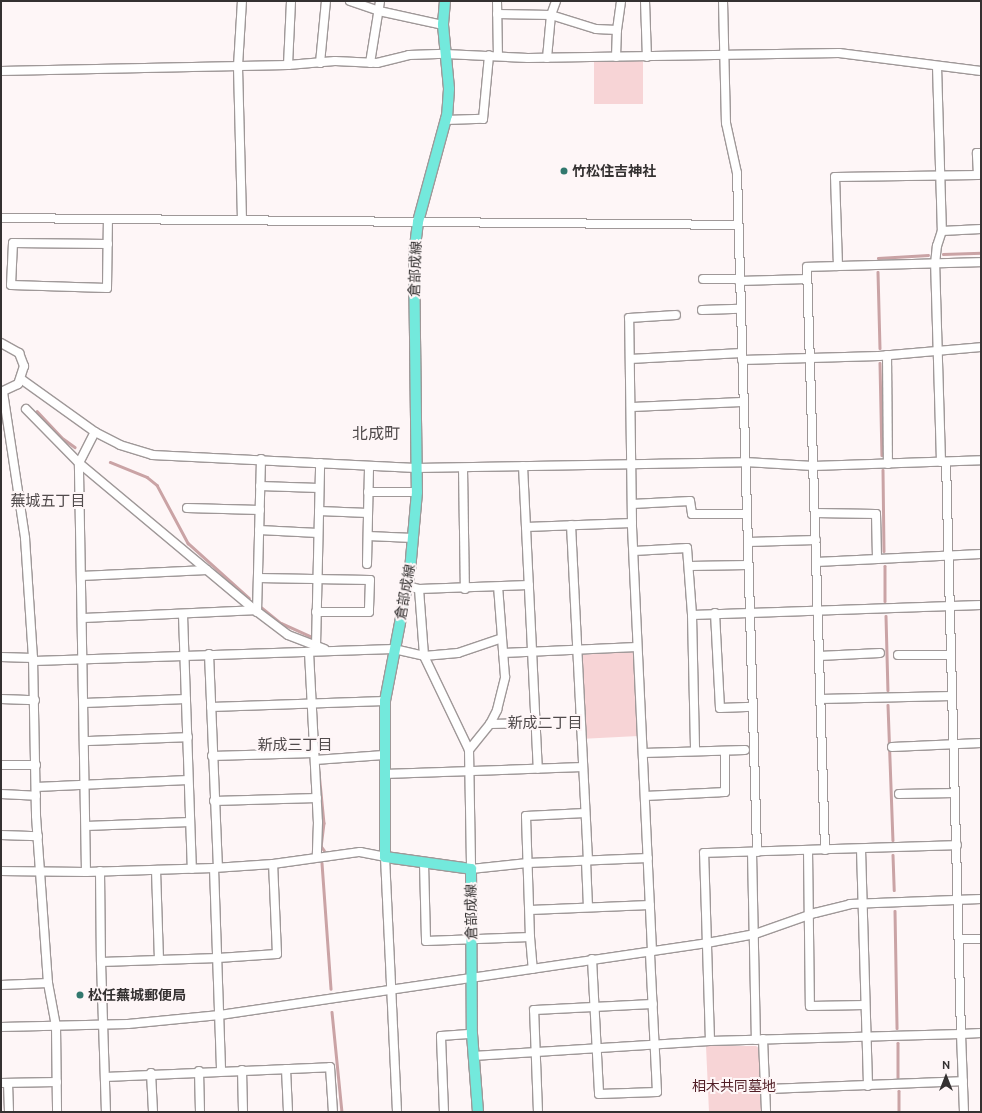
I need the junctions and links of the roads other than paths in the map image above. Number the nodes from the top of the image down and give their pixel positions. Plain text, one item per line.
1 (242, 1) edge
2 (291, 1) edge
3 (326, 1) edge
4 (350, 1) edge
5 (380, 1) edge
6 (445, 1) edge
7 (497, 1) edge
8 (556, 1) edge
9 (621, 1) edge
10 (646, 1) edge
11 (723, 1) edge
12 (379, 11) junction
13 (498, 14) junction
14 (551, 15) junction
15 (443, 25) junction
16 (617, 30) junction
17 (445, 54) junction
18 (488, 55) junction
19 (498, 56) junction
20 (723, 56) junction
21 (616, 57) junction
22 (647, 57) junction
23 (547, 58) junction
24 (320, 63) junction
25 (370, 64) junction
26 (288, 65) junction
27 (238, 66) junction
28 (938, 66) junction
29 (1, 71) edge
30 (981, 71) edge
31 (445, 120) junction
32 (981, 153) edge
33 (941, 175) junction
34 (1, 218) edge
35 (108, 219) junction
36 (242, 220) junction
37 (418, 222) junction
38 (737, 225) junction
39 (981, 229) edge
40 (942, 231) junction
41 (108, 244) junction
42 (981, 262) edge
43 (935, 264) junction
44 (838, 266) junction
45 (703, 279) dead end
46 (807, 279) junction
47 (739, 280) junction
48 (740, 309) junction
49 (702, 310) dead end
50 (676, 315) dead end
51 (1, 343) edge
52 (981, 347) edge
53 (938, 349) junction
54 (887, 355) junction
55 (742, 356) junction
56 (809, 358) junction
57 (630, 359) junction
58 (21, 379) junction
59 (2, 392) edge
60 (744, 402) junction
61 (631, 407) junction
62 (26, 408) dead end
63 (96, 432) junction
64 (261, 459) junction
65 (981, 460) edge
66 (746, 462) junction
67 (943, 462) junction
68 (79, 463) junction
69 (320, 463) junction
70 (632, 464) junction
71 (888, 464) junction
72 (369, 466) junction
73 (523, 466) junction
74 (813, 466) junction
75 (416, 468) junction
76 (463, 468) junction
77 (260, 486) junction
78 (319, 488) junction
79 (368, 492) junction
80 (417, 492) junction
81 (632, 504) junction
82 (187, 508) dead end
83 (260, 510) junction
84 (319, 511) junction
85 (368, 513) junction
86 (815, 513) junction
87 (746, 514) junction
88 (632, 523) junction
89 (571, 525) junction
90 (526, 527) junction
91 (259, 530) junction
92 (318, 533) junction
93 (368, 536) junction
94 (413, 538) junction
95 (816, 540) junction
96 (748, 542) junction
97 (634, 551) junction
98 (981, 554) edge
99 (948, 555) junction
100 (876, 559) junction
101 (816, 562) junction
102 (367, 564) dead end
103 (748, 565) junction
104 (689, 566) junction
105 (207, 570) junction
106 (81, 576) junction
107 (258, 578) junction
108 (317, 580) junction
109 (529, 585) junction
110 (407, 586) junction
111 (498, 587) junction
112 (465, 589) junction
113 (419, 590) junction
114 (981, 605) edge
115 (950, 606) junction
116 (819, 610) junction
117 (256, 611) junction
118 (316, 612) junction
119 (750, 612) junction
120 (715, 614) junction
121 (183, 615) junction
122 (692, 615) junction
123 (82, 618) junction
124 (502, 638) junction
125 (637, 647) junction
126 (312, 649) junction
127 (394, 649) junction
128 (576, 650) junction
129 (532, 652) junction
130 (503, 653) junction
131 (880, 653) dead end
132 (184, 654) junction
133 (209, 654) junction
134 (898, 655) dead end
135 (950, 655) junction
136 (424, 656) junction
137 (820, 656) junction
138 (1, 657) edge
139 (33, 659) junction
140 (82, 660) junction
141 (952, 696) junction
142 (186, 698) junction
143 (1, 699) edge
144 (820, 699) junction
145 (35, 700) junction
146 (385, 701) junction
147 (84, 703) junction
148 (310, 705) junction
149 (210, 707) junction
150 (753, 707) junction
151 (535, 723) junction
152 (490, 724) junction
153 (188, 737) junction
154 (86, 742) junction
155 (981, 742) edge
156 (953, 744) junction
157 (892, 747) dead end
158 (469, 750) junction
159 (745, 750) dead end
160 (695, 751) junction
161 (725, 751) junction
162 (643, 753) junction
163 (212, 756) junction
164 (384, 756) junction
165 (314, 757) junction
166 (1, 765) edge
167 (36, 766) junction
168 (583, 767) junction
169 (538, 769) junction
170 (471, 772) junction
171 (384, 774) junction
172 (188, 780) junction
173 (86, 784) junction
174 (36, 786) junction
175 (955, 793) junction
176 (1, 794) edge
177 (899, 794) dead end
178 (36, 796) junction
179 (645, 796) junction
180 (317, 798) junction
181 (214, 801) junction
182 (585, 813) junction
183 (190, 822) junction
184 (86, 826) junction
185 (1, 835) edge
186 (38, 836) junction
187 (957, 845) junction
188 (861, 849) junction
189 (808, 850) junction
190 (825, 850) junction
191 (755, 852) junction
192 (317, 857) junction
193 (385, 857) junction
194 (648, 858) junction
195 (587, 861) junction
196 (424, 863) junction
197 (528, 863) junction
198 (273, 864) junction
199 (216, 868) junction
200 (192, 869) junction
201 (471, 869) junction
202 (40, 870) junction
203 (156, 870) junction
204 (1, 871) edge
205 (86, 872) junction
206 (100, 872) junction
207 (981, 899) edge
208 (958, 900) junction
209 (863, 903) junction
210 (650, 905) junction
211 (588, 908) junction
212 (530, 910) junction
213 (809, 915) junction
214 (754, 934) junction
215 (530, 937) junction
216 (959, 939) junction
217 (981, 939) edge
218 (472, 941) junction
219 (707, 943) junction
220 (651, 952) junction
221 (218, 958) junction
222 (592, 959) junction
223 (159, 960) junction
224 (101, 962) junction
225 (533, 969) junction
226 (472, 980) junction
227 (48, 983) junction
228 (1, 986) edge
229 (392, 990) junction
230 (653, 1004) junction
231 (594, 1006) junction
232 (866, 1006) junction
233 (220, 1015) junction
234 (102, 1025) junction
235 (56, 1026) junction
236 (1, 1027) edge
237 (981, 1033) edge
238 (472, 1034) junction
239 (960, 1034) junction
240 (866, 1036) junction
241 (760, 1039) junction
242 (710, 1041) junction
243 (656, 1046) junction
244 (596, 1049) junction
245 (536, 1052) junction
246 (473, 1056) junction
247 (286, 1069) junction
248 (221, 1070) junction
249 (242, 1070) junction
250 (199, 1071) junction
251 (151, 1073) junction
252 (105, 1077) junction
253 (963, 1081) junction
254 (57, 1082) junction
255 (4, 1083) edge
256 (868, 1086) junction
257 (766, 1089) junction
258 (9, 1112) edge
259 (57, 1112) edge
260 (106, 1112) edge
261 (153, 1112) edge
262 (200, 1112) edge
263 (243, 1112) edge
264 (288, 1112) edge
265 (333, 1112) edge
266 (397, 1112) edge
267 (444, 1112) edge
268 (478, 1112) edge
269 (538, 1112) edge
270 (766, 1112) edge
271 (964, 1112) edge

1 - 27 street
2 - 26 street
3 - 24 street
4 - 12 street
5 - 12 street
6 - 15 main road, 倉部成線
7 - 13 street
8 - 14 street
9 - 16 street
10 - 22 street
11 - 20 street
12 - 15 street
12 - 25 street
13 - 14 street
13 - 19 street
14 - 16 street
14 - 23 street
15 - 17 main road, 倉部成線
16 - 21 street
17 - 18 street
17 - 25 street
17 - 31 main road, 倉部成線
18 - 19 street
18 - 31 street
19 - 23 street
20 - 22 street
20 - 28 street
20 - 38 street
21 - 22 street
21 - 23 street
24 - 25 street
24 - 26 street
26 - 27 street
27 - 29 street
27 - 36 street
28 - 30 street
28 - 33 street
31 - 37 main road, 倉部成線
32 - 33 street
33 - 40 street
33 - 44 street
34 - 35 street
35 - 36 street
35 - 41 street
36 - 37 street
37 - 38 street
37 - 75 main road, 倉部成線
38 - 47 street
39 - 40 street
40 - 43 street
41 - 41 street
42 - 43 street
43 - 44 street
43 - 53 street
44 - 46 street
45 - 47 street
46 - 47 street
46 - 56 street
47 - 48 street
48 - 49 street
48 - 55 street
50 - 57 street
51 - 58 street
52 - 53 street
53 - 54 street
53 - 67 street
54 - 56 street
54 - 71 street
55 - 56 street
55 - 57 street
55 - 60 street
56 - 74 street
57 - 61 street
58 - 59 street
58 - 63 street
59 - 139 street
60 - 61 street
60 - 66 street
61 - 70 street
62 - 68 street
63 - 64 street
63 - 68 street
64 - 69 street
64 - 77 street
65 - 67 street
66 - 70 street
66 - 74 street
66 - 87 street
67 - 71 street
67 - 99 street
68 - 105 street
68 - 106 street
69 - 72 street
69 - 78 street
70 - 73 street
70 - 81 street
71 - 74 street
72 - 75 street
72 - 79 street
73 - 76 street
73 - 90 street
74 - 86 street
75 - 76 street
75 - 80 main road, 倉部成線
76 - 112 street
77 - 78 street
77 - 83 street
78 - 84 street
79 - 80 street
79 - 85 street
80 - 94 main road, 倉部成線
81 - 87 street
81 - 88 street
82 - 83 street
83 - 91 street
84 - 85 street
84 - 92 street
85 - 93 street
86 - 95 street
86 - 100 street
87 - 96 street
88 - 89 street
88 - 97 street
89 - 90 street
89 - 128 street
90 - 109 street
91 - 92 street
91 - 107 street
92 - 108 street
93 - 94 street
93 - 102 street
94 - 110 main road, 倉部成線
95 - 96 street
95 - 101 street
96 - 103 street
97 - 104 street
97 - 125 street
98 - 99 street
99 - 100 street
99 - 115 street
100 - 101 street
101 - 116 street
103 - 104 street
103 - 119 street
104 - 122 street
105 - 106 street
105 - 117 street
106 - 123 street
107 - 108 street
107 - 117 street
108 - 118 street
108 - 118 street
109 - 111 street
109 - 129 street
110 - 113 street
110 - 127 main road, 倉部成線
111 - 112 street
111 - 124 street
112 - 113 street
113 - 136 street
114 - 115 street
115 - 116 street
115 - 135 street
116 - 119 street
116 - 137 street
117 - 121 street
117 - 126 street
118 - 126 street
119 - 120 street
119 - 150 street
120 - 122 street
120 - 150 street
121 - 123 street
121 - 132 street
122 - 160 street
123 - 140 street
124 - 130 street
124 - 136 street
125 - 128 street
125 - 162 street
126 - 127 street
126 - 133 street
126 - 148 street
127 - 136 street
127 - 146 main road, 倉部成線
128 - 129 street
128 - 168 street
129 - 130 street
129 - 151 street
130 - 152 street
131 - 137 street
132 - 133 street
132 - 140 street
132 - 142 street
133 - 149 street
134 - 135 street
135 - 141 street
136 - 158 street
137 - 144 street
138 - 139 street
139 - 140 street
139 - 145 street
140 - 147 street
141 - 144 street
141 - 156 street
142 - 147 street
142 - 153 street
143 - 145 street
144 - 190 street
145 - 167 street
146 - 148 street
146 - 164 main road, 倉部成線
147 - 154 street
148 - 149 street
148 - 165 street
149 - 163 street
150 - 191 street
151 - 152 street
151 - 169 street
152 - 158 street
153 - 154 street
153 - 172 street
154 - 173 street
155 - 156 street
156 - 157 street
156 - 175 street
158 - 170 street
159 - 161 street
160 - 161 street
160 - 162 street
161 - 179 street
162 - 179 street
163 - 165 street
163 - 181 street
164 - 165 street
164 - 171 main road, 倉部成線
165 - 180 street
166 - 167 street
167 - 174 street
168 - 169 street
168 - 182 street
169 - 170 street
170 - 171 street
170 - 201 street
171 - 193 main road, 倉部成線
172 - 173 street
172 - 183 street
173 - 174 street
173 - 184 street
174 - 178 street
175 - 177 street
175 - 187 street
176 - 178 street
178 - 186 street
179 - 194 street
180 - 181 street
180 - 192 street
181 - 199 street
182 - 195 street
182 - 197 street
183 - 184 street
183 - 200 street
184 - 205 street
185 - 186 street
186 - 202 street
187 - 188 street
187 - 208 street
188 - 190 street
188 - 209 street
189 - 190 street
189 - 191 street
189 - 213 street
191 - 214 street
191 - 219 street
192 - 193 street
192 - 198 street
193 - 196 main road, 倉部成線
193 - 229 street
194 - 195 street
194 - 210 street
195 - 197 street
195 - 211 street
196 - 201 main road, 倉部成線
196 - 218 street
197 - 201 street
197 - 212 street
198 - 199 street
198 - 221 street
199 - 200 street
199 - 221 street
200 - 203 street
201 - 218 main road, 倉部成線
202 - 204 street
202 - 205 street
202 - 227 street
203 - 206 street
203 - 223 street
205 - 206 street
206 - 224 street
207 - 208 street
208 - 209 street
208 - 216 street
209 - 213 street
209 - 232 street
210 - 211 street
210 - 220 street
211 - 212 street
212 - 215 street
213 - 214 street
213 - 232 street
214 - 219 street
214 - 241 street
215 - 218 street
215 - 225 street
216 - 217 street
216 - 239 street
218 - 226 main road, 倉部成線
219 - 220 street
219 - 242 street
220 - 222 street
220 - 230 street
221 - 223 street
221 - 233 street
222 - 225 street
222 - 231 street
223 - 224 street
224 - 234 street
225 - 226 street
226 - 229 street
226 - 238 main road, 倉部成線
227 - 228 street
227 - 235 street
229 - 233 street
229 - 266 street
230 - 231 street
230 - 243 street
231 - 244 street
231 - 245 street
232 - 240 street
233 - 234 street
233 - 248 street
234 - 235 street
234 - 252 street
235 - 236 street
235 - 254 street
237 - 239 street
238 - 246 main road, 倉部成線
238 - 267 street
239 - 240 street
239 - 253 street
240 - 241 street
240 - 256 street
241 - 242 street
241 - 257 street
242 - 243 street
243 - 244 street
243 - 244 street
244 - 245 street
245 - 246 street
245 - 269 street
246 - 268 main road, 倉部成線
247 - 249 street
247 - 264 street
247 - 265 street
248 - 249 street
248 - 250 street
249 - 263 street
250 - 251 street
250 - 262 street
251 - 252 street
251 - 261 street
252 - 260 street
253 - 256 street
253 - 271 street
254 - 255 street
254 - 259 street
255 - 258 street
256 - 257 street
257 - 270 street

